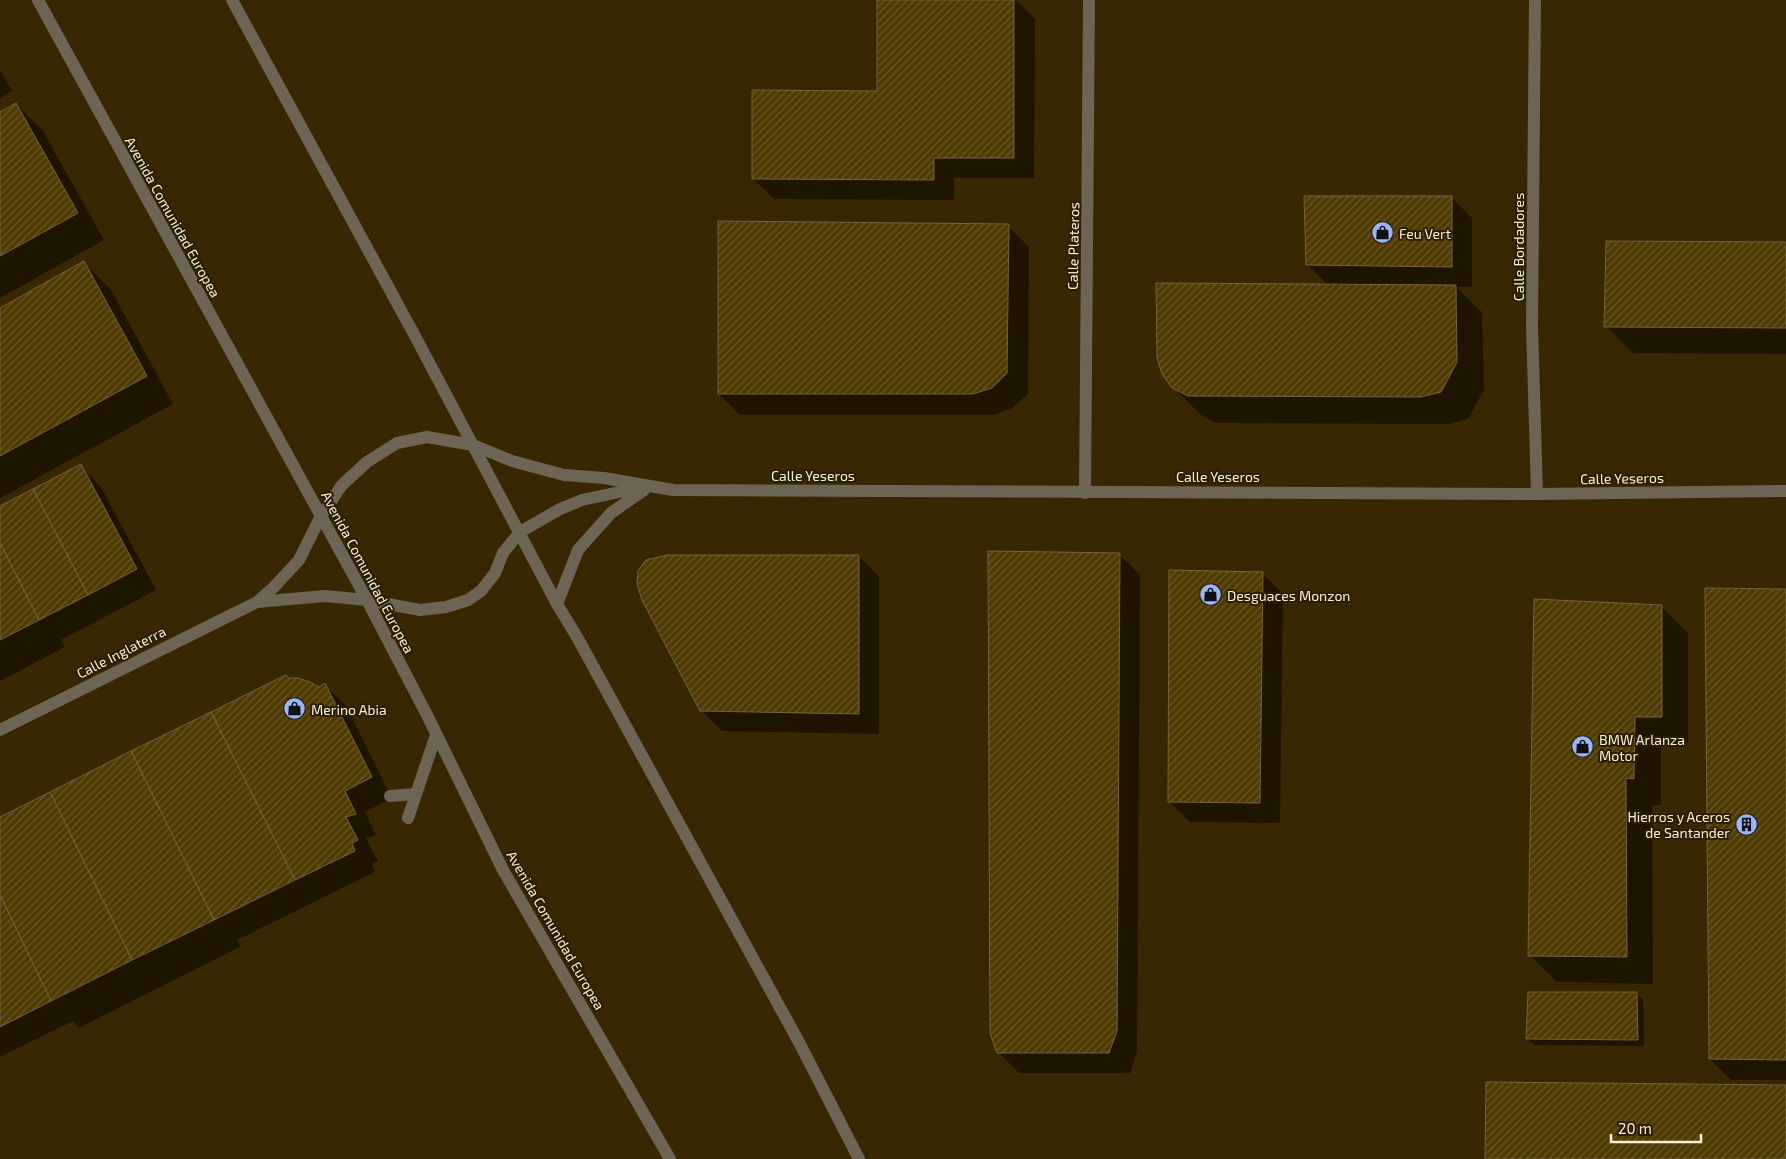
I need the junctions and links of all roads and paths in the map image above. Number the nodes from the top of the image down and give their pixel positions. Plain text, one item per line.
1 (38, 0) edge
2 (232, 0) edge
3 (1089, 0) edge
4 (1535, 0) edge
5 (473, 445) junction
6 (650, 486) junction
7 (1786, 491) edge
8 (1085, 493) junction
9 (1536, 494) junction
10 (321, 516) junction
11 (520, 532) junction
12 (367, 600) junction
13 (257, 602) junction
14 (557, 604) junction
15 (0, 730) edge
16 (436, 735) junction
17 (416, 794) junction
18 (390, 796) dead end
19 (408, 818) dead end
20 (670, 1159) edge
21 (859, 1159) edge

1 - 10 street, Avenida Comunidad Europea
2 - 5 street
3 - 8 street, Calle Plateros
4 - 9 street, Calle Bordadores
5 - 6 street, Calle Yeseros
5 - 10 street, Calle Yeseros
5 - 11 street
6 - 8 street, Calle Yeseros
6 - 11 street
6 - 14 street
7 - 9 street, Calle Yeseros
8 - 9 street, Calle Yeseros
10 - 12 street, Avenida Comunidad Europea
10 - 13 street, Calle Yeseros
11 - 12 street
11 - 14 street
12 - 13 street
12 - 16 street, Avenida Comunidad Europea
13 - 15 street, Calle Inglaterra
14 - 21 street
16 - 17 street
16 - 20 street, Avenida Comunidad Europea
17 - 18 street
17 - 19 street

